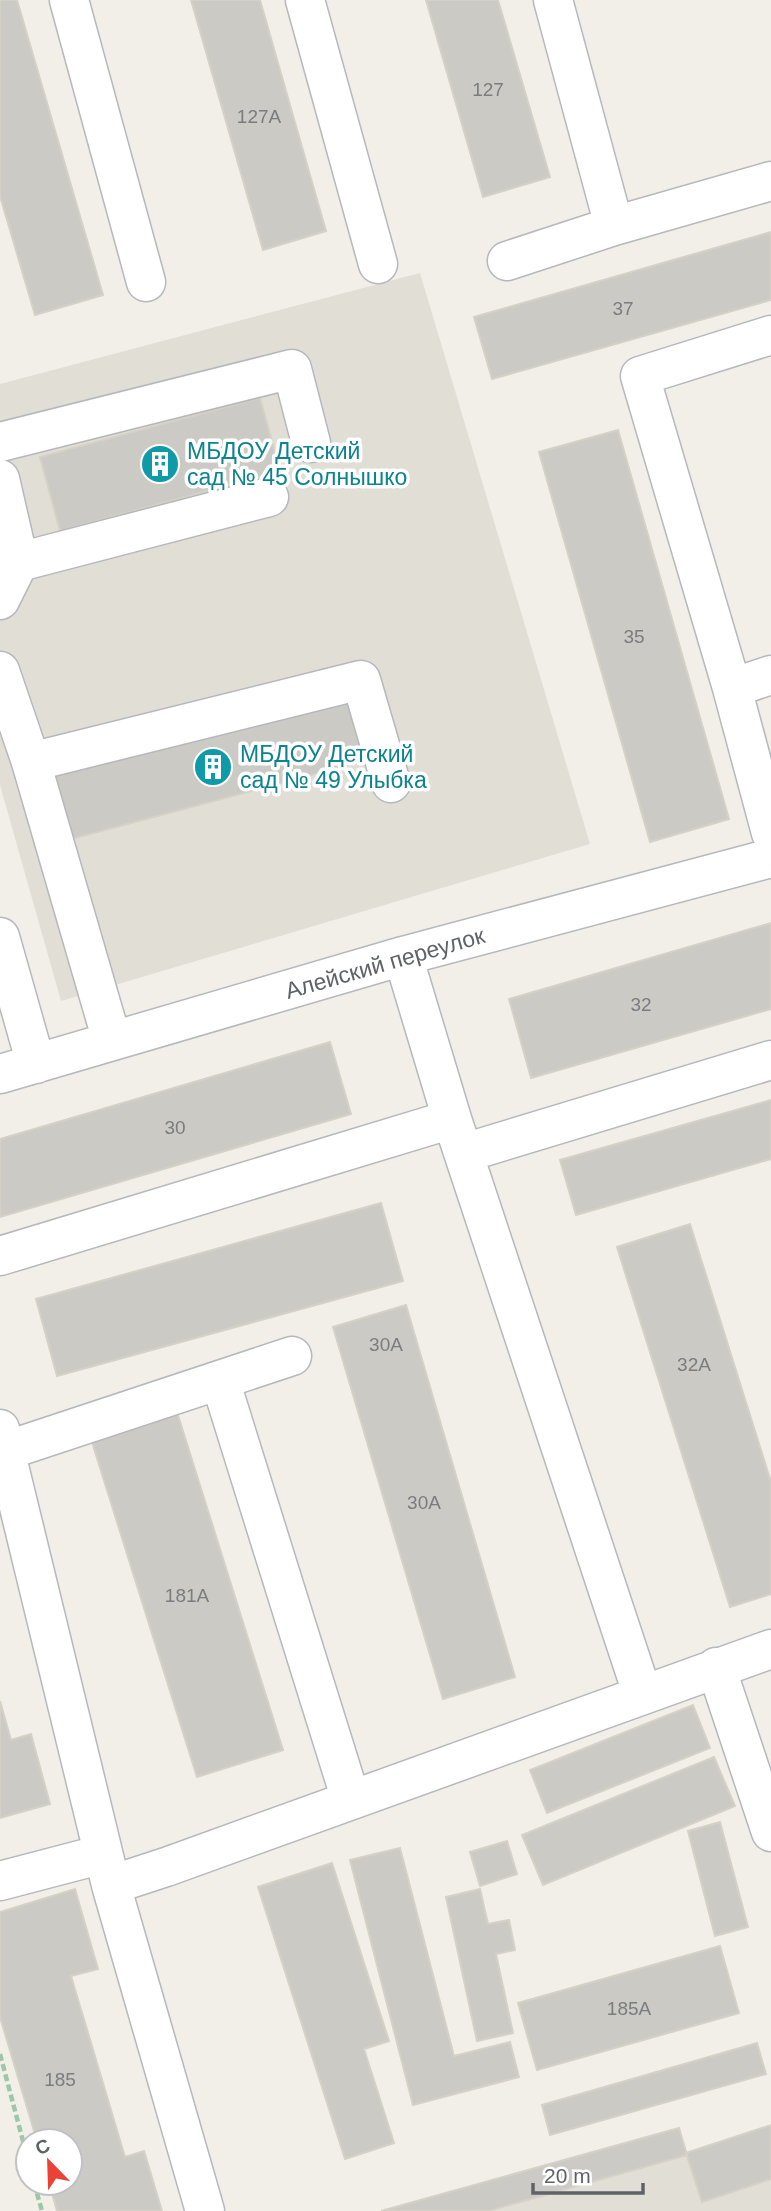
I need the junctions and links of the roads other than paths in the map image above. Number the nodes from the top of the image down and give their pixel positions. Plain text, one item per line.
1 (69, 0) edge
2 (305, 0) edge
3 (553, 0) edge
4 (771, 181) edge
5 (614, 226) junction
6 (507, 261) dead end
7 (378, 264) dead end
8 (146, 282) dead end
9 (771, 335) edge
10 (0, 442) edge
11 (311, 443) dead end
12 (0, 479) edge
13 (269, 497) dead end
14 (19, 562) junction
15 (0, 600) edge
16 (0, 671) edge
17 (771, 675) edge
18 (732, 688) junction
19 (31, 762) junction
20 (391, 783) dead end
21 (771, 833) edge
22 (771, 858) edge
23 (0, 937) edge
24 (403, 956) junction
25 (112, 1041) junction
26 (771, 1060) edge
27 (18, 1069) edge
28 (458, 1136) junction
29 (0, 1256) edge
30 (292, 1356) dead end
31 (220, 1380) junction
32 (3, 1440) edge
33 (771, 1648) edge
34 (716, 1667) junction
35 (642, 1693) junction
36 (351, 1800) junction
37 (771, 1832) edge
38 (107, 1869) junction
39 (0, 1881) edge
40 (205, 2211) edge

1 - 8 street
2 - 7 street
3 - 5 street
4 - 5 street
5 - 6 street
9 - 18 street
10 - 11 street
12 - 14 street
13 - 14 street
14 - 15 street
16 - 19 street
17 - 18 street
18 - 21 street
19 - 20 street
19 - 25 street
22 - 24 street, Алейский переулок
23 - 27 street
24 - 25 street, Алейский переулок
24 - 28 street
25 - 27 street, Алейский переулок
26 - 28 street
28 - 29 street
28 - 35 street
30 - 31 street
31 - 32 street
31 - 36 street
32 - 38 street
33 - 34 street
34 - 35 street
34 - 37 street
35 - 36 street
36 - 38 street
38 - 39 street
38 - 40 street

